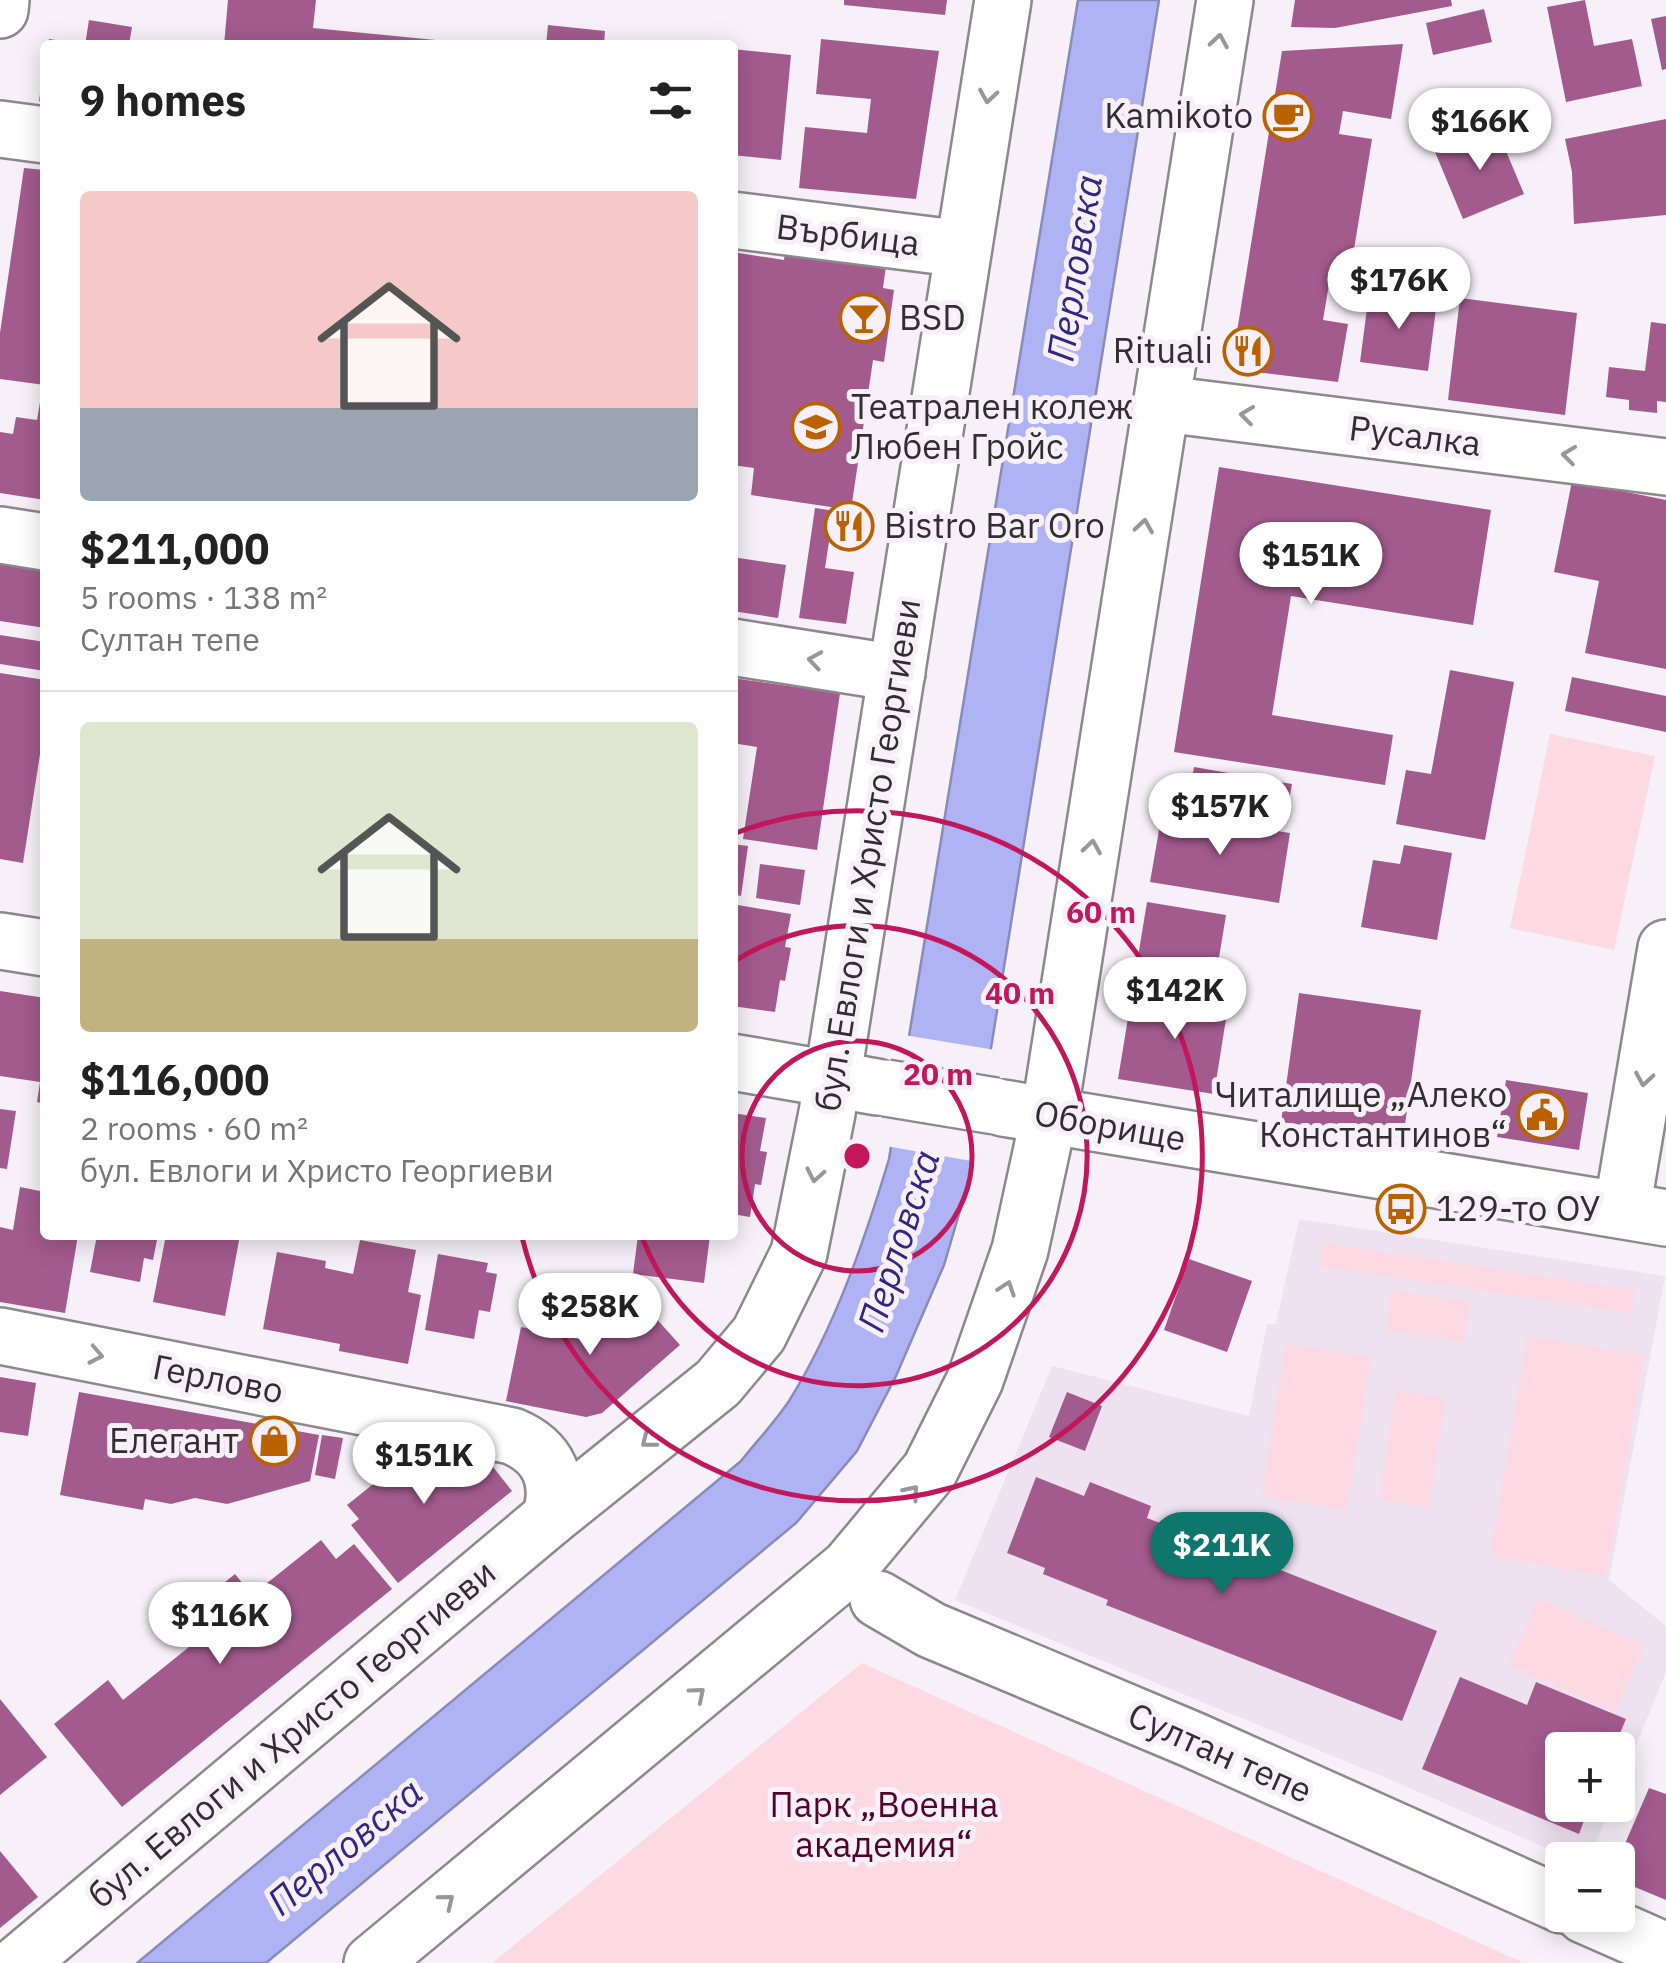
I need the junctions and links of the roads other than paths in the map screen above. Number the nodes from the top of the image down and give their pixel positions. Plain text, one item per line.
1 (2, 0) edge
2 (1003, 0) edge
3 (1225, 0) edge
4 (0, 10) edge
5 (0, 129) edge
6 (40, 133) edge
7 (738, 221) edge
8 (964, 249) junction
9 (1164, 404) junction
10 (1666, 467) edge
11 (0, 535) edge
12 (40, 541) edge
13 (738, 648) edge
14 (896, 673) junction
15 (0, 940) edge
16 (40, 947) edge
17 (1666, 948) edge
18 (738, 1063) edge
19 (832, 1079) junction
20 (1049, 1116) junction
21 (1644, 1214) edge
22 (0, 1336) edge
23 (550, 1518) junction
24 (878, 1599) dead end
25 (1545, 1897) edge
26 (1622, 1932) edge
27 (1666, 1952) edge
28 (20, 1963) edge
29 (372, 1963) edge

1 - 4 main road
2 -> 8 main road, бул. Евлоги и Христо Георгиеви
9 -> 3 main road
5 - 6 main road
7 - 8 main road, Върбица
8 - 14 main road, бул. Евлоги и Христо Георгиеви
10 -> 9 main road, Русалка
20 -> 9 main road
11 - 12 main road
14 -> 13 main road
14 - 19 main road, бул. Евлоги и Христо Георгиеви
15 - 16 main road
17 -> 21 main road
18 - 19 main road, Оборище
19 - 20 main road, Оборище, bridge
19 -> 23 main road, бул. Евлоги и Христо Георгиеви
20 - 21 main road, Оборище
29 -> 20 main road
22 -> 23 main road, Герлово
23 - 28 main road, бул. Евлоги и Христо Георгиеви
24 - 25 main road, Султан тепе
26 - 27 main road

